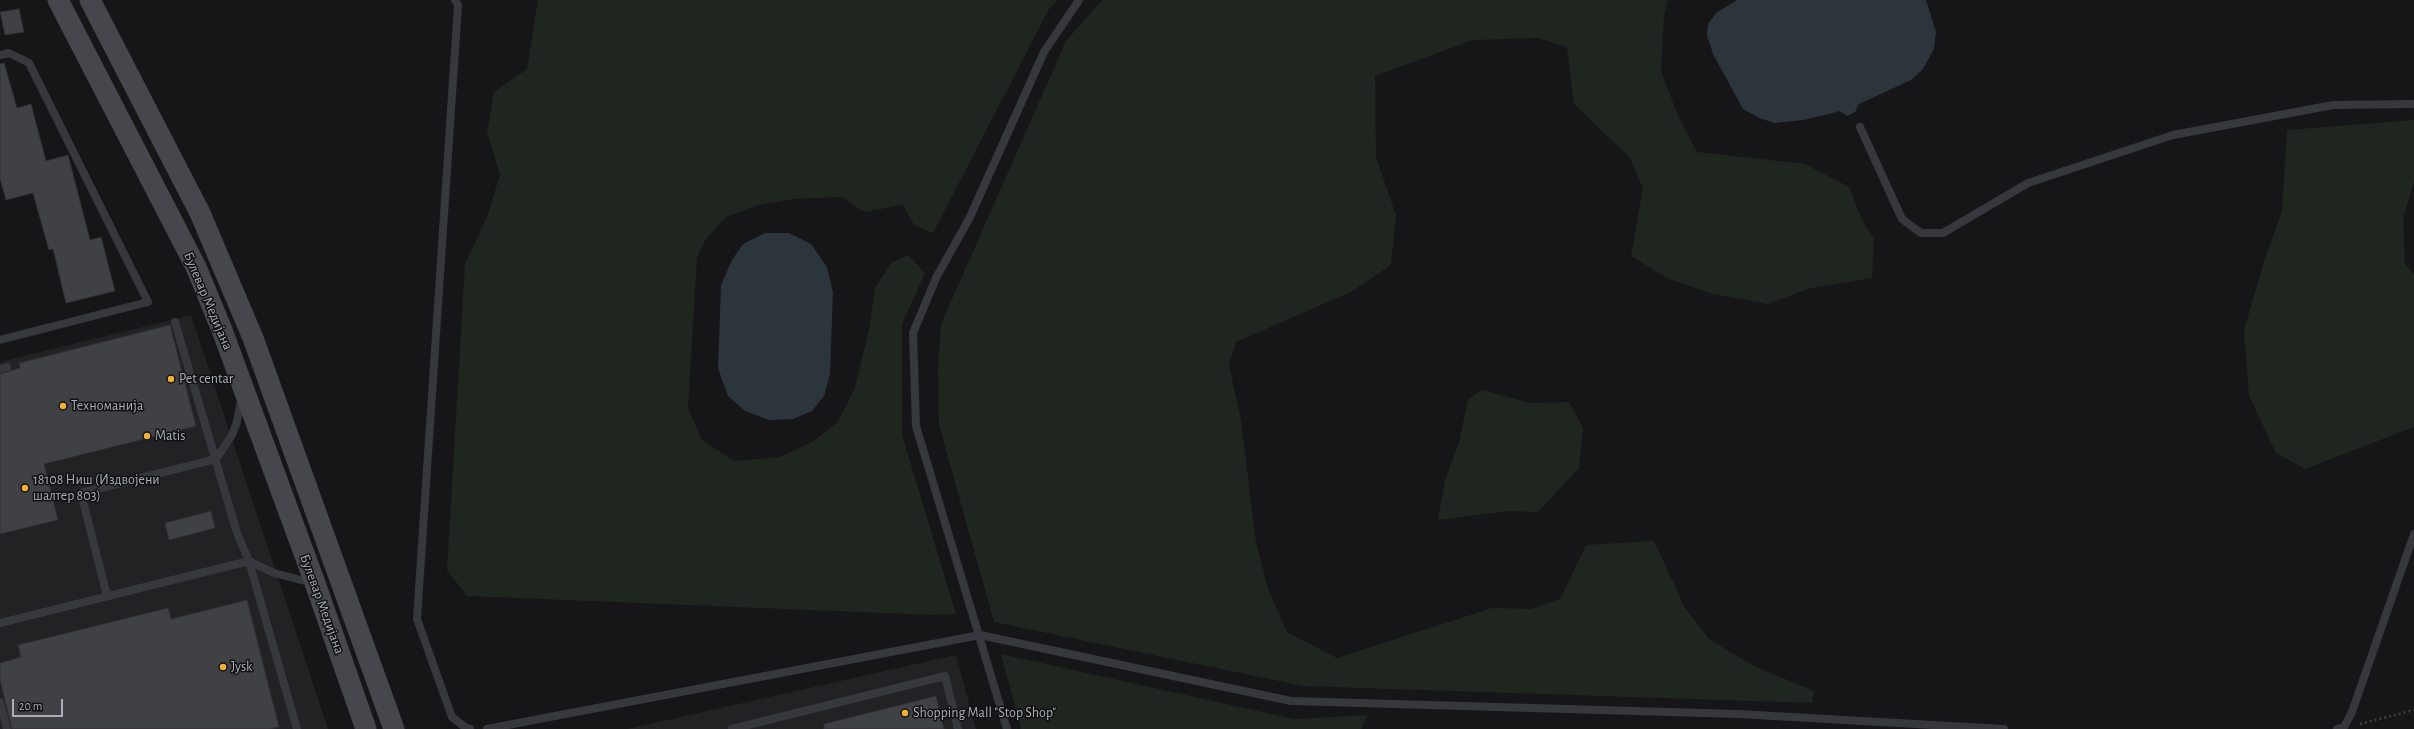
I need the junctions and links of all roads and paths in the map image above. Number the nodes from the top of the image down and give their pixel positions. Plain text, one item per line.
1 (58, 0) edge
2 (90, 0) edge
3 (455, 0) edge
4 (1079, 0) edge
5 (0, 55) edge
6 (2414, 104) edge
7 (1860, 127) dead end
8 (175, 322) dead end
9 (0, 340) edge
10 (240, 381) junction
11 (216, 459) junction
12 (2414, 534) edge
13 (249, 560) junction
14 (315, 583) junction
15 (107, 596) junction
16 (0, 623) edge
17 (980, 635) junction
18 (0, 702) edge
19 (2414, 710) edge
20 (2340, 728) edge
21 (7, 729) edge
22 (297, 729) edge
23 (366, 729) edge
24 (394, 729) edge
25 (470, 729) edge
26 (487, 729) edge
27 (732, 729) edge
28 (958, 729) edge
29 (1007, 729) edge
30 (2004, 729) edge

1 - 10 main road, Булевар Медијана
2 - 24 main road, Булевар Медијана
3 - 25 lane
4 - 17 lane
5 - 9 lane
6 - 7 lane
8 - 11 lane
10 - 11 lane
10 - 14 main road, Булевар Медијана
11 - 13 lane
11 - 15 lane
12 - 20 lane
13 - 14 lane
13 - 15 lane
13 - 22 lane
14 - 23 main road, Булевар Медијана
15 - 16 lane
17 - 26 lane
17 - 29 lane
17 - 30 lane
18 - 21 lane
19 - 20 path
27 - 28 lane

